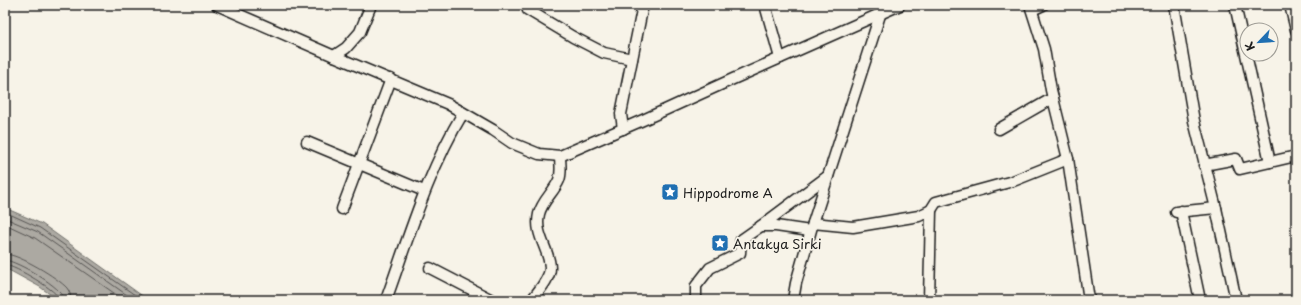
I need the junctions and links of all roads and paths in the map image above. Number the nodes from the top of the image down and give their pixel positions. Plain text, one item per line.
1 (217, 5) edge
2 (371, 5) edge
3 (530, 5) edge
4 (643, 5) edge
5 (765, 5) edge
6 (900, 5) edge
7 (1043, 5) edge
8 (1174, 5) edge
9 (1235, 5) edge
10 (1290, 5) edge
11 (1031, 7) edge
12 (880, 15) junction
13 (1296, 25) edge
14 (334, 56) junction
15 (780, 58) junction
16 (632, 60) junction
17 (391, 79) junction
18 (1053, 98) junction
19 (463, 113) junction
20 (623, 129) junction
21 (999, 129) dead end
22 (307, 142) dead end
23 (560, 156) junction
24 (1296, 156) edge
25 (1068, 160) junction
26 (1270, 162) junction
27 (359, 163) junction
28 (1204, 165) junction
29 (828, 176) junction
30 (424, 191) junction
31 (1216, 208) junction
32 (342, 209) dead end
33 (931, 210) junction
34 (761, 226) junction
35 (812, 227) junction
36 (430, 268) dead end
37 (386, 300) edge
38 (492, 300) edge
39 (532, 300) edge
40 (696, 300) edge
41 (793, 300) edge
42 (929, 300) edge
43 (1089, 300) edge
44 (1200, 300) edge
45 (1236, 300) edge

1 - 14 street
2 - 14 street
3 - 16 street
4 - 16 street
5 - 15 street
6 - 12 street
7 - 11 street
8 - 28 street
9 - 26 street
10 - 13 street
11 - 18 street
12 - 15 street
12 - 29 street
14 - 17 street
15 - 20 street
16 - 20 street
17 - 19 street
17 - 27 street
18 - 21 street
18 - 25 street
19 - 23 street
19 - 30 street
20 - 23 street
22 - 27 street
23 - 39 street
24 - 26 street
25 - 33 street
25 - 43 street
26 - 28 street
27 - 30 street
27 - 32 street
28 - 31 street
29 - 34 street
29 - 35 street
30 - 37 street
31 - 44 street
31 - 45 street
33 - 35 street
33 - 42 street
34 - 35 street
34 - 40 street
35 - 41 street
36 - 38 street

